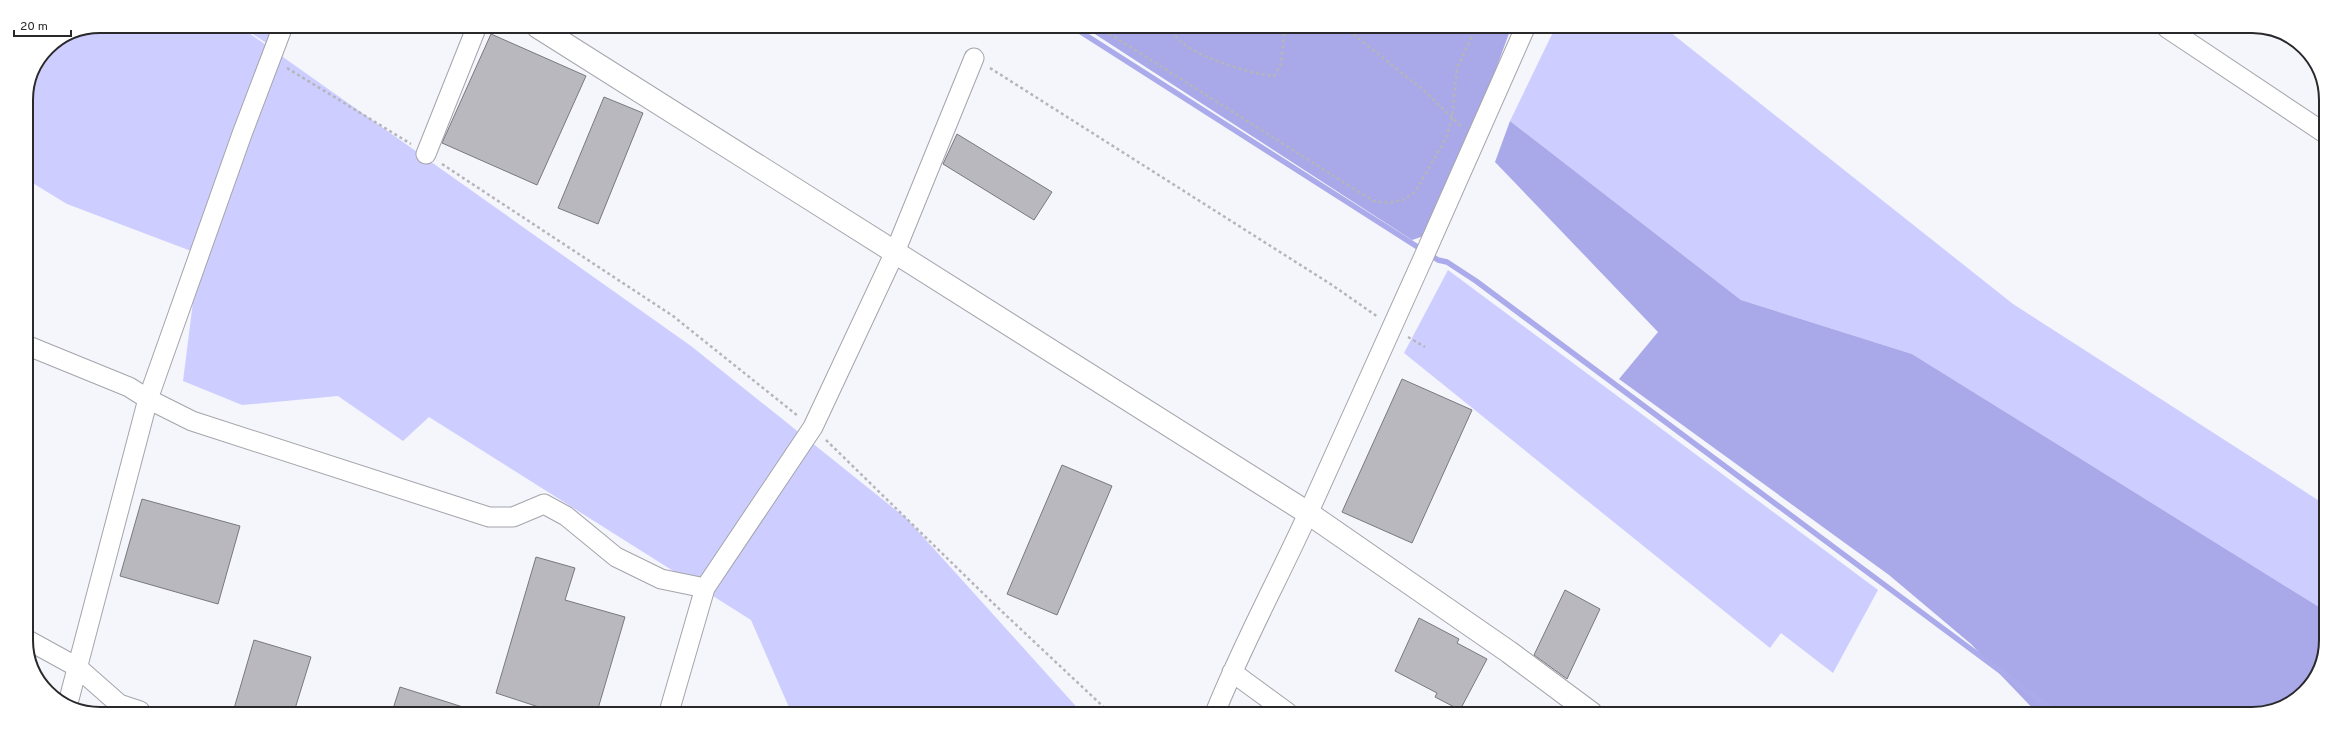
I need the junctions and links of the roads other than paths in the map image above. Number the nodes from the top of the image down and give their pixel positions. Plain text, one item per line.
1 (280, 33) edge
2 (475, 33) edge
3 (549, 33) edge
4 (1523, 33) edge
5 (2174, 33) edge
6 (974, 58) road end
7 (2319, 129) edge
8 (426, 154) road end
9 (895, 252) junction
10 (33, 349) edge
11 (148, 399) junction
12 (1308, 513) junction
13 (705, 588) junction
14 (33, 643) edge
15 (77, 667) junction
16 (1232, 672) junction
17 (69, 699) edge
18 (127, 707) edge
19 (670, 707) edge
20 (1217, 707) edge
21 (1280, 707) edge
22 (1583, 707) edge

1 - 11 street
2 - 8 street
3 - 9 street
4 - 12 street
5 - 7 street
6 - 9 street
9 - 12 street
9 - 13 street
10 - 11 street
11 - 13 street
11 - 15 street
12 - 16 street
12 - 22 street
13 - 19 street
14 - 15 street
15 - 17 street
15 - 18 street
16 - 20 street
16 - 21 street

